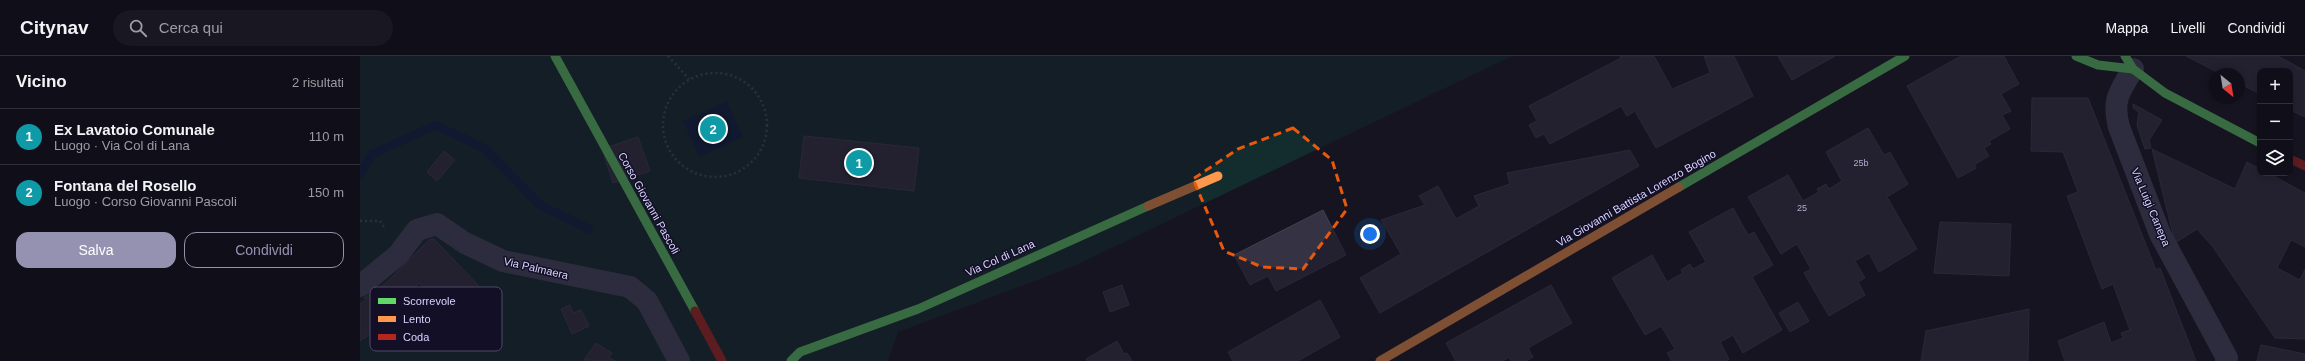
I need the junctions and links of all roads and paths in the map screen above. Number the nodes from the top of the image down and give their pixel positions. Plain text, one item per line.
1 (555, 56) edge
2 (668, 56) edge
3 (1905, 56) edge
4 (2076, 56) edge
5 (2129, 63) edge
6 (689, 79) junction
7 (2257, 141) edge
8 (2293, 160) edge
9 (2305, 166) edge
10 (1218, 176) dead end
11 (360, 286) edge
12 (793, 358) edge
13 (679, 361) edge
14 (722, 361) edge
15 (1380, 361) edge
16 (2226, 361) edge

1 - 14 street, Corso Giovanni Pascoli
2 - 6 path
3 - 15 street, Via Giovanni Battista Lorenzo Bogino
4 - 5 street
5 - 7 street
5 - 16 street, Via Luigi Canepa
6 - 6 path
8 - 9 street
10 - 12 street, Via Col di Lana
11 - 13 street, Via Palmaera

